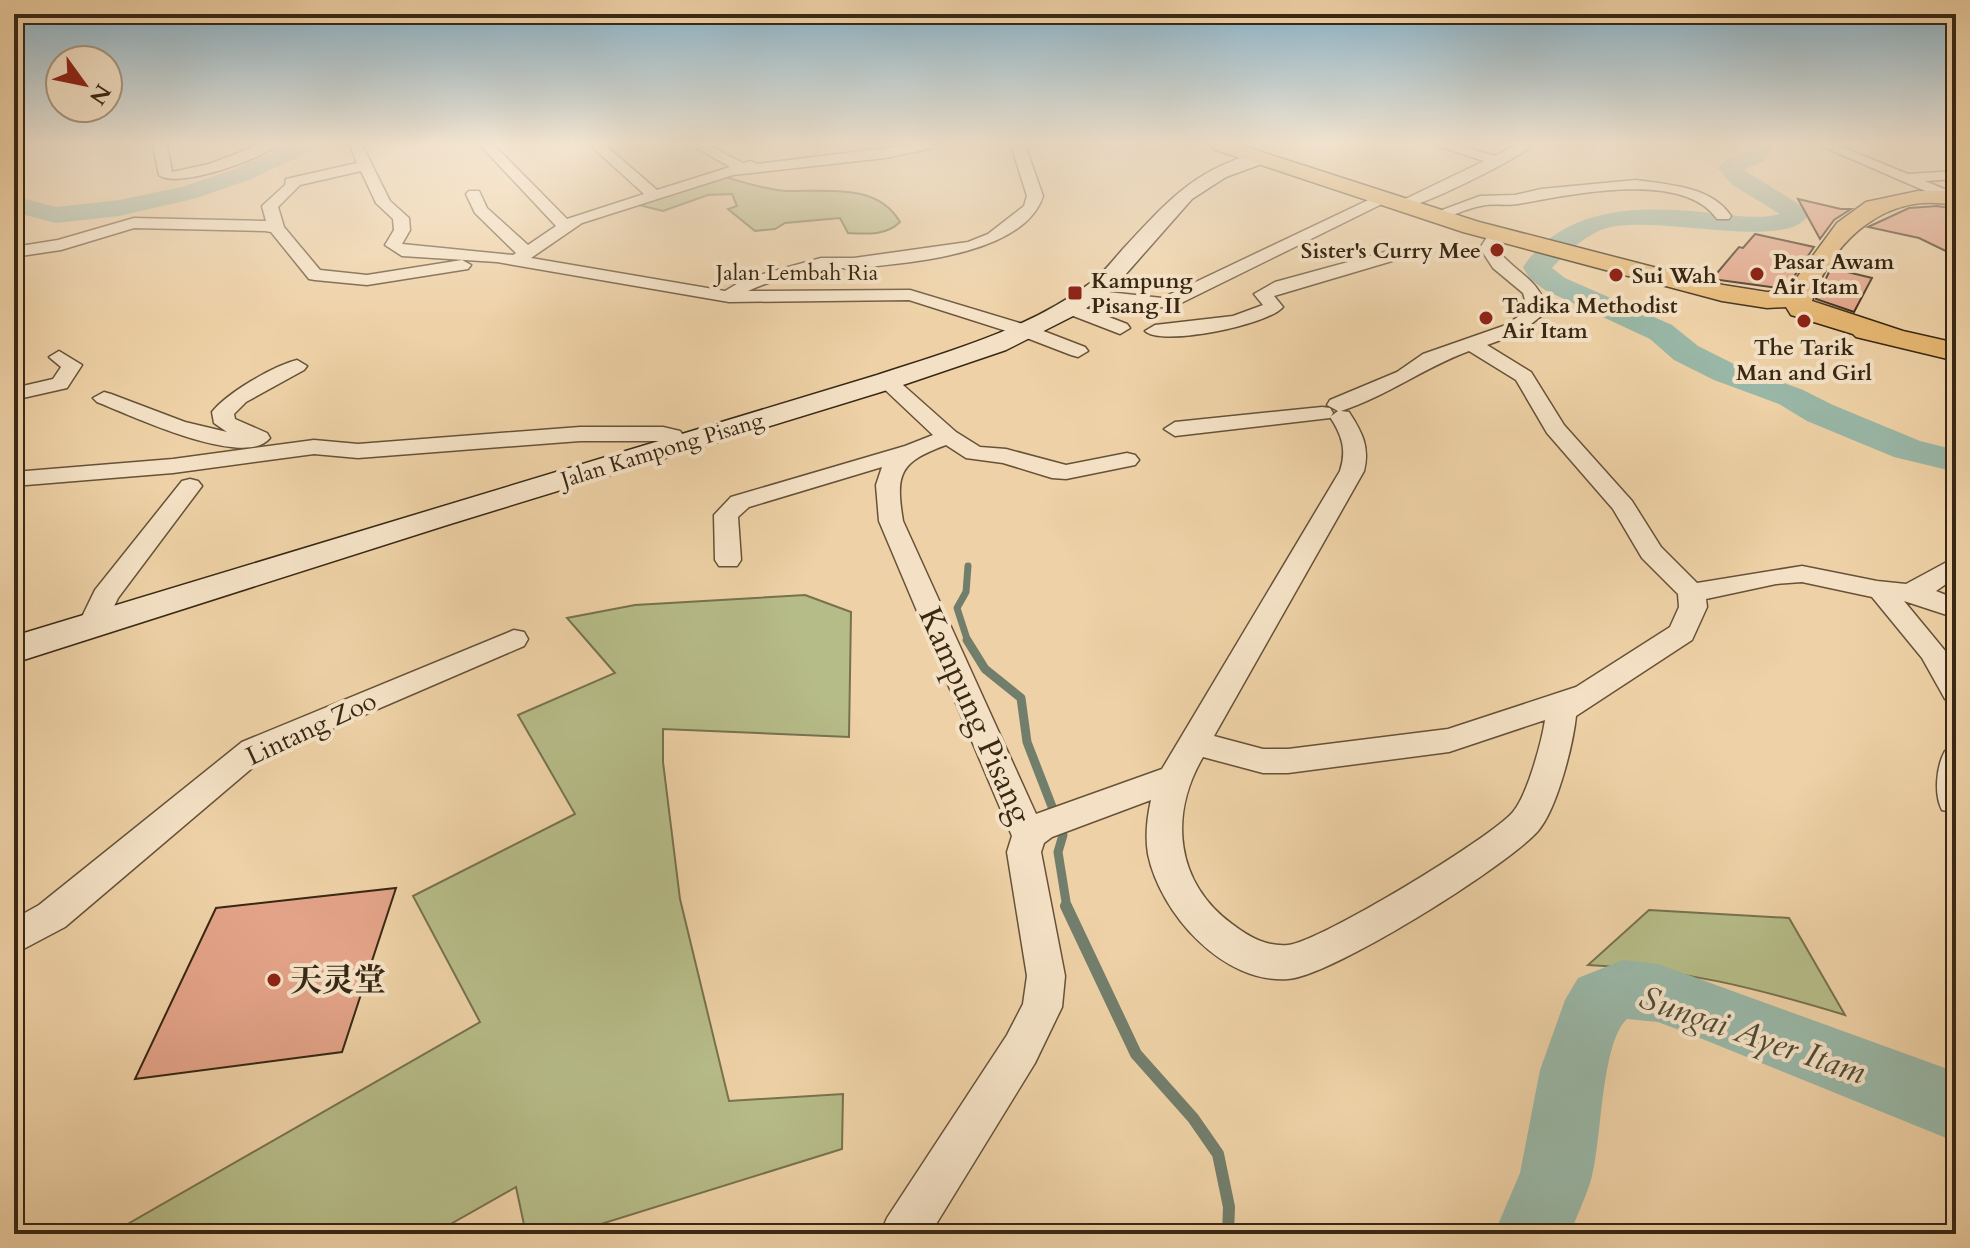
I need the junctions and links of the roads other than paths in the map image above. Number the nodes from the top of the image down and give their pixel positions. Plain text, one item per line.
1 (274, 203) edge
2 (384, 203) edge
3 (477, 203) edge
4 (543, 203) edge
5 (628, 203) edge
6 (1033, 203) edge
7 (1178, 203) edge
8 (1388, 203) edge
9 (1399, 203) edge
10 (1473, 203) edge
11 (1709, 203) edge
12 (1886, 203) edge
13 (1434, 216) junction
14 (1723, 216) dead end
15 (565, 226) junction
16 (276, 228) junction
17 (1497, 234) junction
18 (14, 252) edge
19 (1403, 252) dead end
20 (521, 256) junction
21 (497, 257) junction
22 (1219, 277) junction
23 (1802, 289) junction
24 (1722, 293) junction
25 (1263, 294) junction
26 (729, 297) junction
27 (1080, 301) junction
28 (1120, 328) dead end
29 (1026, 331) junction
30 (1155, 331) dead end
31 (1892, 336) junction
32 (1470, 343) junction
33 (1078, 351) dead end
34 (1956, 352) edge
35 (59, 357) dead end
36 (297, 366) dead end
37 (887, 381) junction
38 (14, 394) edge
39 (104, 398) dead end
40 (1334, 412) junction
41 (1175, 429) dead end
42 (948, 437) junction
43 (263, 440) junction
44 (679, 444) junction
45 (314, 447) junction
46 (904, 453) junction
47 (1127, 460) dead end
48 (14, 479) edge
49 (190, 486) dead end
50 (728, 560) dead end
51 (1956, 565) edge
52 (1880, 589) junction
53 (1910, 591) junction
54 (1691, 592) junction
55 (1956, 609) edge
56 (92, 625) junction
57 (514, 639) dead end
58 (14, 650) edge
59 (1956, 692) edge
60 (1578, 697) junction
61 (1196, 743) junction
62 (1956, 760) edge
63 (1174, 778) junction
64 (1954, 801) edge
65 (1049, 825) junction
66 (14, 938) edge
67 (903, 1234) edge

1 - 16 street
2 - 21 street, Jalan Lembah Ria
3 - 20 street
4 - 15 street
5 - 15 street
6 - 26 street
7 - 27 main road, Jalan Kampong Pisang
8 - 22 street
9 - 13 main road
10 - 13 street
11 - 14 street
12 - 23 main road
13 - 17 main road
15 - 20 street
16 - 18 street
16 - 21 street
17 - 24 main road
17 - 32 street
19 - 25 street
20 - 21 street, Jalan Lembah Ria
20 - 26 street, Jalan Lembah Ria
22 - 25 street
22 - 27 street
23 - 24 main road
23 - 31 main road
24 - 31 main road
25 - 30 street
26 - 29 street, Jalan Lembah Ria
27 - 28 street
27 - 29 main road, Jalan Kampong Pisang
29 - 33 street, Jalan Lembah Ria
29 - 37 main road, Jalan Kampong Pisang
31 - 34 main road
32 - 40 street
32 - 54 street
35 - 38 street
36 - 43 street
37 - 42 street
37 - 44 main road, Jalan Kampong Pisang
39 - 43 street
40 - 41 street
40 - 61 street
42 - 46 street
42 - 47 street
43 - 45 street
44 - 45 street
44 - 56 main road, Jalan Kampong Pisang
45 - 48 street
46 - 50 street
46 - 65 street, Kampung Pisang
49 - 56 street
51 - 53 street
52 - 53 street
52 - 54 street
52 - 59 street
53 - 55 street
54 - 60 street
56 - 58 main road, Jalan Kampong Pisang
57 - 66 street, Lintang Zoo
60 - 61 street
60 - 63 street
61 - 63 street
62 - 64 street
63 - 65 street
65 - 67 street, Kampung Pisang

